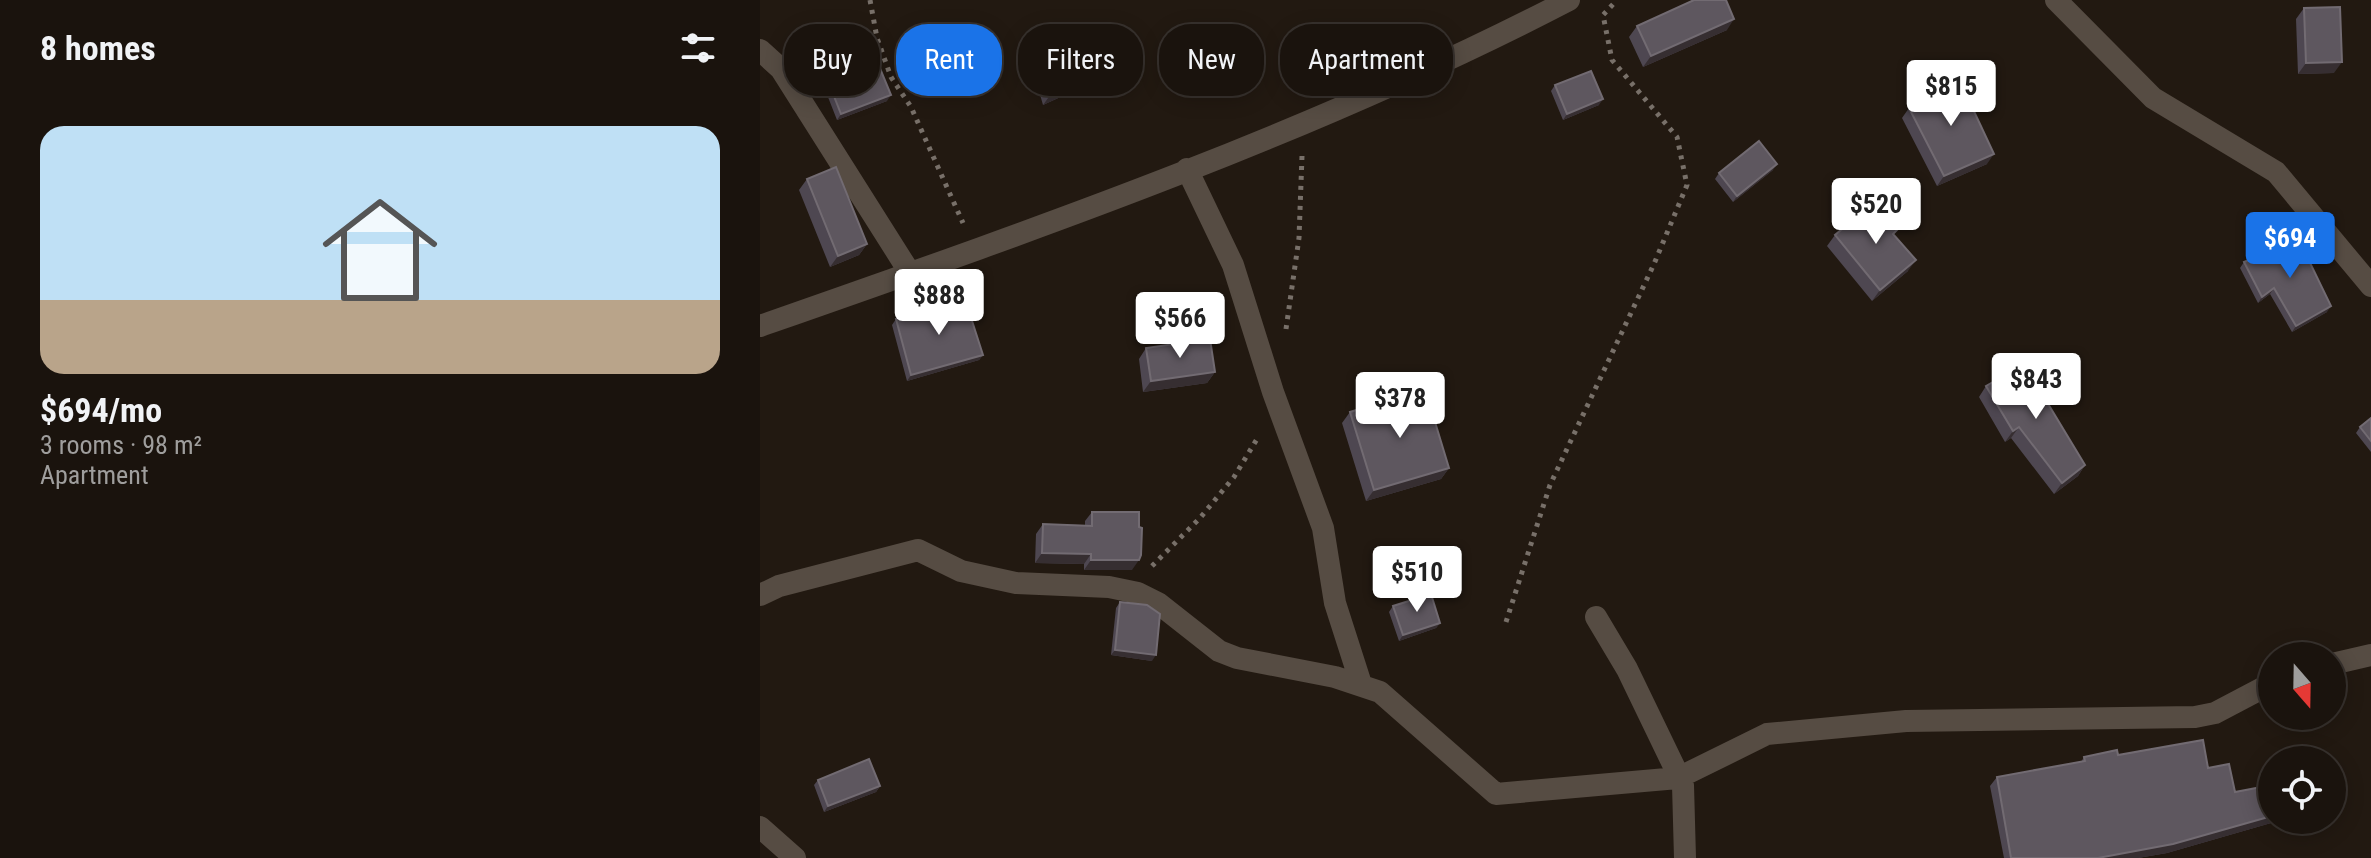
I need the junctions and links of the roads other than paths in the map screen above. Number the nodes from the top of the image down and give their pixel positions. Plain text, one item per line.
1 (1569, 0) edge
2 (2056, 0) edge
3 (760, 50) edge
4 (1187, 169) junction
5 (910, 273) junction
6 (2371, 286) edge
7 (760, 326) edge
8 (760, 595) edge
9 (1596, 617) dead end
10 (2371, 655) edge
11 (2346, 661) edge
12 (1361, 684) junction
13 (2258, 690) edge
14 (1678, 778) junction
15 (760, 827) edge
16 (795, 858) edge
17 (1685, 858) edge

1 - 4 street
2 - 6 street
3 - 5 street
4 - 5 street
4 - 12 street
5 - 7 street
8 - 12 street
9 - 14 street
10 - 11 street
12 - 14 street
13 - 14 street
14 - 17 street
15 - 16 street

